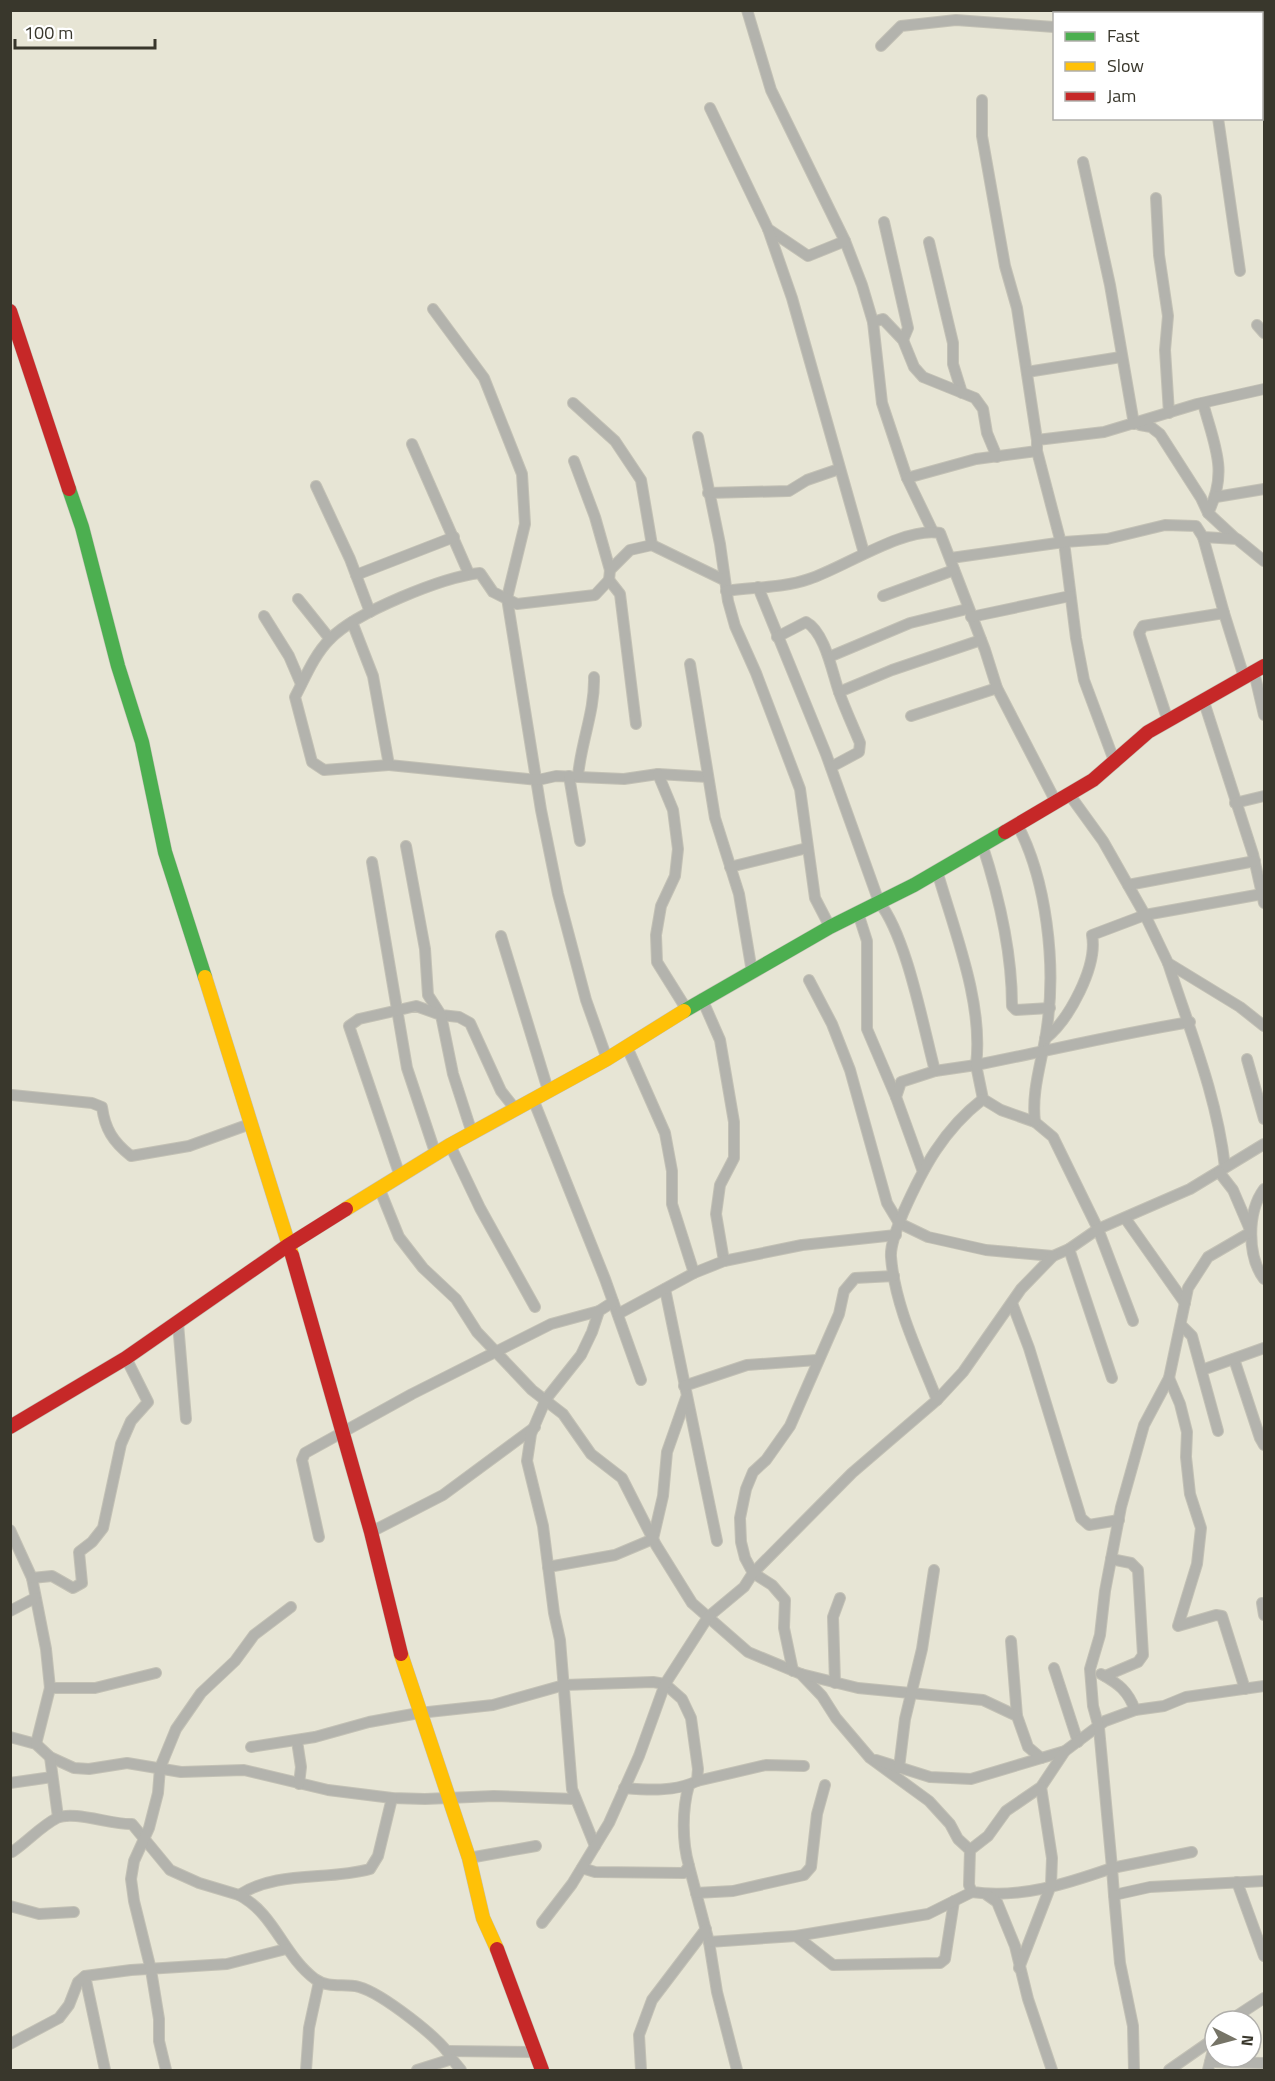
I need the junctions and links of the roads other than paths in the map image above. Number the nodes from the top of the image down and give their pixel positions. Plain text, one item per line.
1 (747, 10) edge
2 (1053, 27) edge
3 (880, 46) dead end
4 (982, 100) dead end
5 (710, 108) dead end
6 (1218, 120) edge
7 (1083, 162) dead end
8 (1156, 198) dead end
9 (884, 222) dead end
10 (768, 229) junction
11 (845, 241) junction
12 (930, 242) dead end
13 (1240, 271) dead end
14 (433, 309) dead end
15 (10, 311) edge
16 (873, 322) junction
17 (903, 340) junction
18 (1121, 357) junction
19 (1028, 372) junction
20 (1264, 389) edge
21 (962, 393) junction
22 (573, 403) dead end
23 (1203, 403) junction
24 (1169, 413) junction
25 (1134, 424) junction
26 (698, 437) dead end
27 (412, 444) dead end
28 (1037, 446) junction
29 (997, 457) junction
30 (574, 461) dead end
31 (839, 469) junction
32 (907, 478) junction
33 (316, 486) dead end
34 (1264, 489) edge
35 (708, 493) junction
36 (1216, 496) junction
37 (1208, 513) junction
38 (933, 532) junction
39 (454, 537) junction
40 (1203, 537) junction
41 (1237, 539) junction
42 (1062, 543) junction
43 (652, 545) junction
44 (1259, 549) edge
45 (864, 553) junction
46 (951, 558) junction
47 (1264, 561) edge
48 (954, 570) junction
49 (356, 574) junction
50 (469, 574) junction
51 (610, 575) junction
52 (725, 586) junction
53 (758, 587) junction
54 (883, 596) dead end
55 (1070, 596) junction
56 (507, 598) junction
57 (298, 599) dead end
58 (370, 612) junction
59 (969, 613) junction
60 (1224, 613) junction
61 (264, 616) dead end
62 (351, 622) junction
63 (777, 637) junction
64 (330, 639) junction
65 (981, 640) junction
66 (829, 657) junction
67 (690, 664) dead end
68 (1254, 672) edge
69 (594, 677) dead end
70 (302, 684) junction
71 (997, 688) junction
72 (839, 692) junction
73 (1204, 702) junction
74 (1264, 715) edge
75 (911, 716) dead end
76 (1168, 721) junction
77 (636, 724) dead end
78 (1115, 763) junction
79 (389, 765) junction
80 (831, 767) junction
81 (658, 774) junction
82 (573, 776) junction
83 (708, 777) junction
84 (538, 780) junction
85 (1069, 794) junction
86 (1264, 796) edge
87 (1056, 802) junction
88 (1236, 803) junction
89 (1017, 824) junction
90 (580, 841) dead end
91 (982, 844) junction
92 (406, 846) dead end
93 (807, 848) junction
94 (1255, 861) junction
95 (372, 862) dead end
96 (730, 867) junction
97 (937, 871) junction
98 (1128, 885) junction
99 (1263, 898) edge
100 (879, 902) junction
101 (858, 913) junction
102 (1144, 915) junction
103 (830, 927) junction
104 (501, 936) dead end
105 (1168, 963) junction
106 (752, 972) junction
107 (809, 980) dead end
108 (702, 999) junction
109 (1050, 1008) junction
110 (398, 1010) junction
111 (687, 1010) junction
112 (441, 1015) junction
113 (1190, 1022) junction
114 (1264, 1026) edge
115 (1046, 1038) junction
116 (627, 1047) junction
117 (1042, 1052) junction
118 (607, 1059) junction
119 (1247, 1059) dead end
120 (976, 1065) junction
121 (935, 1071) junction
122 (548, 1090) junction
123 (12, 1095) dead end
124 (896, 1097) junction
125 (533, 1099) junction
126 (983, 1099) junction
127 (516, 1110) junction
128 (1264, 1119) edge
129 (1035, 1122) junction
130 (250, 1124) junction
131 (472, 1133) junction
132 (1264, 1144) edge
133 (450, 1145) junction
134 (436, 1155) junction
135 (922, 1169) junction
136 (1222, 1170) junction
137 (400, 1176) junction
138 (1264, 1189) edge
139 (380, 1191) junction
140 (1125, 1218) junction
141 (899, 1223) junction
142 (1098, 1229) junction
143 (1251, 1232) junction
144 (896, 1235) junction
145 (288, 1246) junction
146 (1069, 1250) junction
147 (1053, 1256) junction
148 (724, 1261) junction
149 (694, 1273) junction
150 (894, 1276) junction
151 (1264, 1279) edge
152 (665, 1289) junction
153 (613, 1302) junction
154 (1012, 1303) junction
155 (1185, 1303) junction
156 (535, 1307) dead end
157 (599, 1311) junction
158 (618, 1314) junction
159 (1133, 1321) dead end
160 (178, 1323) junction
161 (1181, 1325) junction
162 (1264, 1348) edge
163 (497, 1350) junction
164 (126, 1359) junction
165 (1234, 1359) junction
166 (817, 1360) junction
167 (1202, 1370) junction
168 (1112, 1378) dead end
169 (1169, 1378) junction
170 (641, 1380) dead end
171 (684, 1386) junction
172 (687, 1398) junction
173 (546, 1399) junction
174 (937, 1400) junction
175 (186, 1419) dead end
176 (535, 1426) junction
177 (10, 1427) edge
178 (1218, 1431) dead end
179 (341, 1434) junction
180 (1264, 1445) edge
181 (1119, 1520) junction
182 (10, 1530) edge
183 (371, 1532) junction
184 (319, 1538) dead end
185 (653, 1539) junction
186 (717, 1541) dead end
187 (1111, 1559) junction
188 (548, 1567) junction
189 (934, 1570) dead end
190 (753, 1573) junction
191 (32, 1578) junction
192 (35, 1598) junction
193 (840, 1598) dead end
194 (291, 1607) dead end
195 (10, 1611) edge
196 (708, 1617) junction
197 (1011, 1641) dead end
198 (1054, 1668) dead end
199 (1090, 1669) junction
200 (156, 1673) dead end
201 (797, 1673) junction
202 (1105, 1676) junction
203 (835, 1683) junction
204 (665, 1684) junction
205 (564, 1685) junction
206 (1264, 1686) edge
207 (50, 1688) junction
208 (1245, 1689) junction
209 (911, 1694) junction
210 (1135, 1710) junction
211 (419, 1713) junction
212 (1017, 1716) junction
213 (1099, 1728) junction
214 (10, 1737) edge
215 (297, 1741) junction
216 (1078, 1742) junction
217 (36, 1744) junction
218 (251, 1747) dead end
219 (1065, 1751) junction
220 (50, 1757) junction
221 (870, 1758) junction
222 (1041, 1758) junction
223 (804, 1766) dead end
224 (160, 1768) junction
225 (899, 1768) junction
226 (52, 1777) junction
227 (10, 1782) edge
228 (693, 1783) junction
229 (298, 1784) junction
230 (825, 1785) dead end
231 (1041, 1787) junction
232 (624, 1788) junction
233 (448, 1797) junction
234 (392, 1798) junction
235 (574, 1799) junction
236 (58, 1817) junction
237 (143, 1838) junction
238 (536, 1846) dead end
239 (595, 1846) junction
240 (970, 1850) junction
241 (12, 1852) edge
242 (1192, 1852) dead end
243 (469, 1858) junction
244 (689, 1866) junction
245 (582, 1868) junction
246 (1112, 1868) junction
247 (1264, 1881) edge
248 (1237, 1882) junction
249 (1051, 1885) junction
250 (972, 1892) junction
251 (696, 1893) junction
252 (987, 1894) junction
253 (239, 1895) junction
254 (1114, 1895) junction
255 (954, 1901) junction
256 (10, 1906) edge
257 (74, 1912) dead end
258 (542, 1923) dead end
259 (706, 1929) junction
260 (796, 1936) junction
261 (710, 1942) junction
262 (286, 1949) junction
263 (1264, 1956) edge
264 (1019, 1968) junction
265 (152, 1970) junction
266 (85, 1976) junction
267 (319, 1982) junction
268 (1264, 1998) edge
269 (1247, 2009) edge
270 (10, 2044) edge
271 (1203, 2048) edge
272 (535, 2052) junction
273 (450, 2055) junction
274 (105, 2070) edge
275 (166, 2070) edge
276 (306, 2070) edge
277 (417, 2070) edge
278 (461, 2070) edge
279 (542, 2070) edge
280 (641, 2070) edge
281 (737, 2070) edge
282 (1052, 2070) edge
283 (1134, 2070) edge
284 (1169, 2070) edge

1 - 11 street
2 - 3 street
4 - 19 street
5 - 10 street
6 - 13 street
7 - 18 street
8 - 24 street
9 - 17 street
10 - 11 street
10 - 31 street
11 - 16 street
12 - 21 street
14 - 56 street
15 - 130 street
16 - 17 street
16 - 32 street
17 - 21 street
18 - 19 street
18 - 25 street
19 - 28 street
20 - 23 street
21 - 29 street
22 - 43 street
23 - 24 street
23 - 36 street
24 - 25 street
25 - 28 street
25 - 37 street
26 - 35 street
27 - 39 street
28 - 29 street
28 - 42 street
29 - 32 street
30 - 51 street
31 - 35 street
31 - 45 street
32 - 38 street
33 - 49 street
34 - 36 street
35 - 52 street
36 - 37 street
37 - 41 street
38 - 45 street
38 - 46 street
39 - 49 street
39 - 50 street
40 - 41 street
40 - 42 street
40 - 60 street
41 - 44 street
42 - 46 street
42 - 55 street
43 - 51 street
43 - 52 street
44 - 47 street
45 - 53 street
46 - 48 street
48 - 54 street
48 - 59 street
49 - 58 street
50 - 56 street
50 - 58 street
51 - 56 street
51 - 77 street
52 - 53 street
52 - 93 street
53 - 63 street
55 - 59 street
55 - 78 street
56 - 84 street
57 - 64 street
58 - 62 street
59 - 65 street
59 - 66 street
60 - 68 street
60 - 76 street
61 - 70 street
62 - 64 street
62 - 79 street
63 - 66 street
63 - 80 street
64 - 70 street
65 - 71 street
65 - 72 street
66 - 72 street
67 - 83 street
68 - 73 street
68 - 74 street
69 - 82 street
70 - 79 street
71 - 75 street
71 - 87 street
72 - 80 street
73 - 76 street
73 - 88 street
76 - 78 street
78 - 85 street
79 - 84 street
80 - 100 street
81 - 82 street
81 - 83 street
81 - 111 street
82 - 84 street
82 - 90 street
83 - 96 street
84 - 118 street
85 - 87 street
85 - 98 street
86 - 88 street
87 - 89 street
88 - 94 street
89 - 91 street
89 - 109 street
91 - 97 street
91 - 109 street
92 - 112 street
93 - 96 street
93 - 103 street
94 - 98 street
94 - 99 street
95 - 110 street
96 - 106 street
97 - 100 street
97 - 120 street
98 - 102 street
99 - 102 street
100 - 101 street
100 - 121 street
101 - 103 street
101 - 124 street
102 - 105 street
102 - 115 street
103 - 106 street
104 - 122 street
105 - 113 street
105 - 114 street
106 - 108 street
107 - 141 street
108 - 111 street
108 - 148 street
109 - 115 street
110 - 112 street
110 - 134 street
110 - 137 street
111 - 116 street
112 - 127 street
112 - 131 street
113 - 117 street
113 - 136 street
115 - 117 street
116 - 118 street
116 - 149 street
117 - 120 street
117 - 129 street
118 - 122 street
119 - 128 street
120 - 121 street
120 - 126 street
121 - 124 street
122 - 125 street
123 - 130 street
124 - 135 street
125 - 127 street
125 - 153 street
126 - 129 street
126 - 135 street
127 - 131 street
129 - 142 street
130 - 145 street
131 - 133 street
132 - 136 street
133 - 134 street
133 - 156 street
134 - 137 street
135 - 141 street
136 - 140 street
136 - 143 street
137 - 139 street
138 - 143 street
139 - 145 street
139 - 163 street
140 - 142 street
140 - 155 street
141 - 144 street
141 - 147 street
142 - 146 street
142 - 159 street
143 - 151 street
143 - 155 street
144 - 148 street
144 - 150 street
145 - 160 street
145 - 179 street
146 - 147 street
146 - 168 street
147 - 154 street
148 - 149 street
149 - 152 street
150 - 166 street
150 - 174 street
152 - 158 street
152 - 171 street
153 - 157 street
153 - 158 street
154 - 174 street
154 - 181 street
155 - 161 street
157 - 163 street
157 - 173 street
158 - 170 street
160 - 164 street
160 - 175 street
161 - 167 street
161 - 169 street
162 - 165 street
163 - 173 street
163 - 179 street
164 - 177 street
164 - 191 street
165 - 167 street
165 - 180 street
166 - 171 street
166 - 190 street
167 - 178 street
169 - 181 street
169 - 208 street
171 - 172 street
172 - 185 street
172 - 186 street
173 - 176 street
173 - 185 street
174 - 190 street
176 - 183 street
176 - 188 street
179 - 183 street
179 - 184 street
181 - 187 street
182 - 191 street
183 - 211 street
185 - 188 street
185 - 196 street
187 - 199 street
187 - 202 street
188 - 205 street
189 - 209 street
190 - 196 street
190 - 201 street
191 - 192 street
192 - 195 street
192 - 207 street
193 - 203 street
194 - 224 street
196 - 201 street
196 - 204 street
197 - 212 street
198 - 216 street
199 - 202 street
199 - 213 street
200 - 207 street
201 - 203 street
201 - 221 street
202 - 210 street
203 - 209 street
204 - 205 street
204 - 228 street
204 - 232 street
205 - 211 street
205 - 235 street
206 - 208 street
207 - 217 street
208 - 210 street
209 - 212 street
209 - 225 street
210 - 213 street
211 - 215 street
211 - 233 street
212 - 222 street
213 - 216 street
213 - 246 street
214 - 217 street
215 - 218 street
215 - 229 street
216 - 219 street
217 - 220 street
219 - 222 street
219 - 231 street
220 - 224 street
220 - 226 street
221 - 225 street
221 - 240 street
222 - 225 street
223 - 228 street
224 - 229 street
224 - 237 street
226 - 227 street
226 - 236 street
228 - 232 street
228 - 244 street
229 - 234 street
230 - 251 street
231 - 240 street
231 - 249 street
232 - 239 street
233 - 234 street
233 - 235 street
233 - 243 street
234 - 253 street
235 - 239 street
236 - 237 street
236 - 241 street
237 - 253 street
237 - 265 street
238 - 243 street
239 - 245 street
240 - 250 street
242 - 246 street
243 - 272 street
244 - 245 street
244 - 251 street
245 - 258 street
246 - 249 street
246 - 254 street
247 - 248 street
248 - 254 street
248 - 263 street
249 - 252 street
249 - 264 street
250 - 252 street
250 - 255 street
251 - 259 street
252 - 264 street
253 - 262 street
254 - 283 street
255 - 260 street
255 - 260 street
256 - 257 street
259 - 261 street
259 - 280 street
260 - 261 street
261 - 281 street
262 - 265 street
262 - 267 street
264 - 282 street
265 - 266 street
265 - 275 street
266 - 270 street
266 - 274 street
267 - 273 street
267 - 276 street
268 - 269 street
271 - 284 street
272 - 273 street
272 - 279 street
273 - 277 street
273 - 278 street

